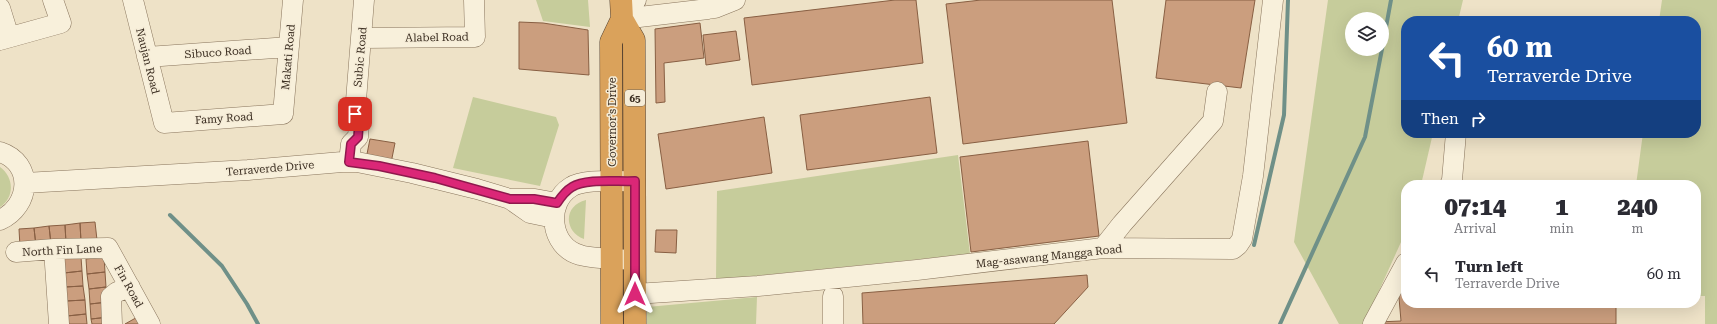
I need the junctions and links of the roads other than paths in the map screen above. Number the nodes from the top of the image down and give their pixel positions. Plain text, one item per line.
1 (53, 0) edge
2 (133, 0) edge
3 (293, 0) edge
4 (364, 0) edge
5 (474, 0) edge
6 (735, 0) edge
7 (1274, 0) edge
8 (625, 5) edge
9 (0, 8) edge
10 (362, 38) junction
11 (5, 39) edge
12 (289, 47) junction
13 (147, 57) junction
14 (1217, 92) dead end
15 (283, 114) joint
16 (164, 123) joint
17 (1456, 138) edge
18 (0, 152) edge
19 (350, 153) junction
20 (1452, 180) edge
21 (635, 181) junction
22 (612, 182) junction
23 (25, 183) junction
24 (555, 210) junction
25 (0, 220) edge
26 (108, 248) joint
27 (1103, 248) junction
28 (54, 249) junction
29 (16, 252) dead end
30 (613, 258) junction
31 (635, 260) junction
32 (1401, 272) edge
33 (130, 288) junction
34 (635, 294) junction
35 (833, 296) dead end
36 (59, 324) edge
37 (112, 324) edge
38 (150, 324) edge
39 (612, 324) edge
40 (635, 324) edge
41 (832, 324) edge
42 (1373, 324) edge

1 - 11 street
2 - 13 street, Naujan Road
3 - 12 street, Makati Road
4 - 10 street, Subic Road
5 - 10 street, Alabel Road
6 - 8 street
7 - 27 street, Mag-asawang Mangga Road
8 - 21 highway, Governor's Drive / 65
8 - 22 highway, Governor's Drive / 65
9 - 11 street
10 - 19 street, Subic Road
12 - 13 street, Sibuco Road
12 - 15 street, Makati Road
13 - 16 street, Naujan Road
14 - 27 street
15 - 16 street, Famy Road
17 - 20 street
18 - 23 street
19 - 23 street, Terraverde Drive
19 - 24 street, Terraverde Drive
21 - 22 street
21 - 31 highway, Governor's Drive / 65
22 - 24 street
22 - 30 highway, Governor's Drive / 65
23 - 25 street
24 - 30 street
26 - 28 street, North Fin Lane
26 - 33 street, Fin Road
27 - 34 street, Mag-asawang Mangga Road
28 - 29 street, North Fin Lane
28 - 36 street
30 - 31 street
30 - 39 highway, Governor's Drive / 65
31 - 34 highway, Governor's Drive / 65
32 - 42 street
33 - 37 street
33 - 38 street, Fin Road
34 - 40 highway, Governor's Drive / 65
35 - 41 street

